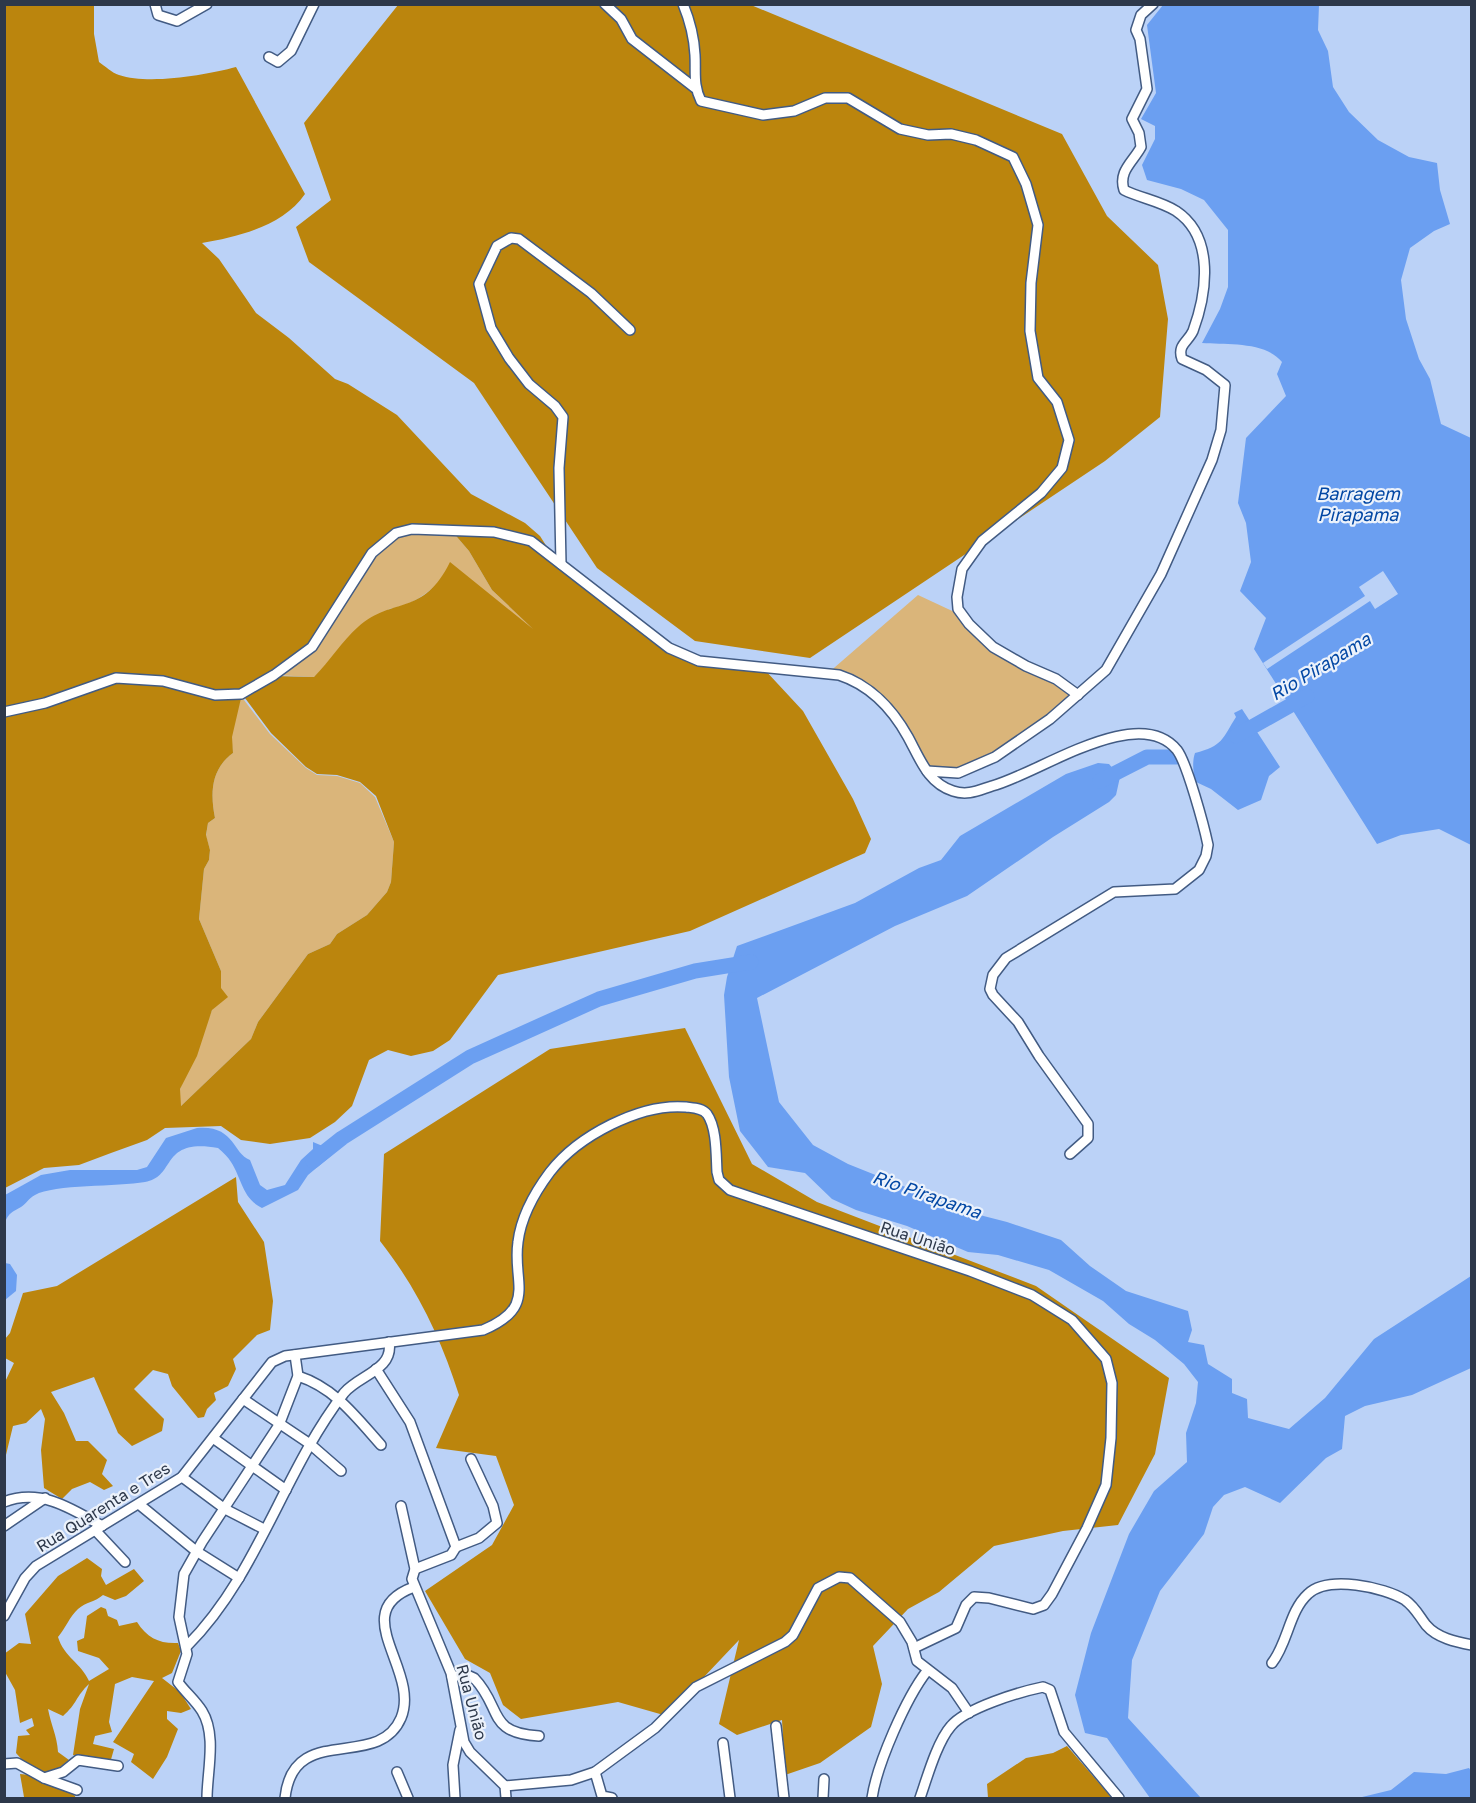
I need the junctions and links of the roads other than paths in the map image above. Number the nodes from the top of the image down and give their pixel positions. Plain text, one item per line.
1 (155, 4) edge
2 (207, 4) edge
3 (314, 4) edge
4 (605, 4) edge
5 (683, 4) edge
6 (1153, 4) edge
7 (269, 57) dead end
8 (695, 88) junction
9 (630, 330) dead end
10 (561, 564) junction
11 (1078, 695) junction
12 (4, 712) edge
13 (927, 771) junction
14 (1070, 1154) dead end
15 (476, 1331) joint
16 (389, 1342) junction
17 (295, 1355) junction
18 (376, 1369) junction
19 (298, 1376) junction
20 (243, 1399) junction
21 (340, 1400) junction
22 (279, 1425) junction
23 (213, 1438) junction
24 (310, 1444) junction
25 (381, 1445) dead end
26 (471, 1459) dead end
27 (252, 1466) junction
28 (341, 1472) dead end
29 (182, 1477) junction
30 (286, 1490) junction
31 (45, 1498) junction
32 (4, 1502) edge
33 (140, 1505) junction
34 (401, 1506) dead end
35 (225, 1509) junction
36 (4, 1526) edge
37 (98, 1528) junction
38 (264, 1529) junction
39 (456, 1547) junction
40 (196, 1551) junction
41 (125, 1562) dead end
42 (415, 1569) junction
43 (239, 1578) junction
44 (414, 1587) junction
45 (4, 1616) edge
46 (1472, 1645) edge
47 (187, 1646) junction
48 (914, 1648) junction
49 (1272, 1663) dead end
50 (927, 1671) junction
51 (452, 1677) junction
52 (969, 1713) junction
53 (776, 1726) dead end
54 (460, 1728) junction
55 (539, 1736) dead end
56 (723, 1743) dead end
57 (4, 1764) edge
58 (118, 1766) dead end
59 (397, 1772) dead end
60 (595, 1772) junction
61 (44, 1778) junction
62 (824, 1779) dead end
63 (505, 1786) junction
64 (77, 1790) dead end
65 (207, 1798) edge
66 (285, 1798) edge
67 (408, 1798) edge
68 (455, 1798) edge
69 (506, 1798) edge
70 (605, 1798) edge
71 (730, 1798) edge
72 (784, 1798) edge
73 (823, 1798) edge
74 (872, 1798) edge
75 (920, 1798) edge
76 (1119, 1798) edge

1 - 2 street
3 - 7 street
4 - 8 street
5 - 8 street
6 - 11 street
8 - 11 street
9 - 10 street
10 - 12 street
10 - 13 street
11 - 13 street
13 - 14 street
15 - 16 street, Rua Quarenta e Tres
15 - 48 street, Rua União
16 - 17 street, Rua Quarenta e Tres
16 - 18 street
17 - 19 street
17 - 20 street, Rua Quarenta e Tres
18 - 21 street
18 - 39 street
19 - 21 street
19 - 22 street
20 - 22 street
20 - 23 street, Rua Quarenta e Tres
21 - 24 street
21 - 25 street
22 - 24 street
22 - 27 street
23 - 27 street
23 - 29 street, Rua Quarenta e Tres
24 - 28 street
24 - 30 street
26 - 39 street
27 - 30 street
27 - 35 street
29 - 33 street, Rua Quarenta e Tres
29 - 35 street
30 - 38 street
31 - 32 street
31 - 36 street
31 - 37 street
33 - 37 street, Rua Quarenta e Tres
33 - 40 street
34 - 42 street, Rua União
35 - 38 street
35 - 40 street
37 - 41 street
37 - 45 street, Rua Quarenta e Tres
38 - 43 street
39 - 42 street
40 - 43 street
40 - 47 street
42 - 44 street, Rua União
43 - 47 street
44 - 51 street, Rua União
44 - 66 street
46 - 49 street
47 - 65 street
48 - 50 street
48 - 60 street
50 - 52 street
50 - 74 street
51 - 54 street, Rua União
51 - 55 street
52 - 75 street
52 - 76 street
53 - 72 street
54 - 63 street, Rua União
54 - 68 street
56 - 71 street
57 - 61 street
58 - 61 street
59 - 67 street
60 - 63 street
60 - 70 street
61 - 64 street
62 - 73 street
63 - 69 street

